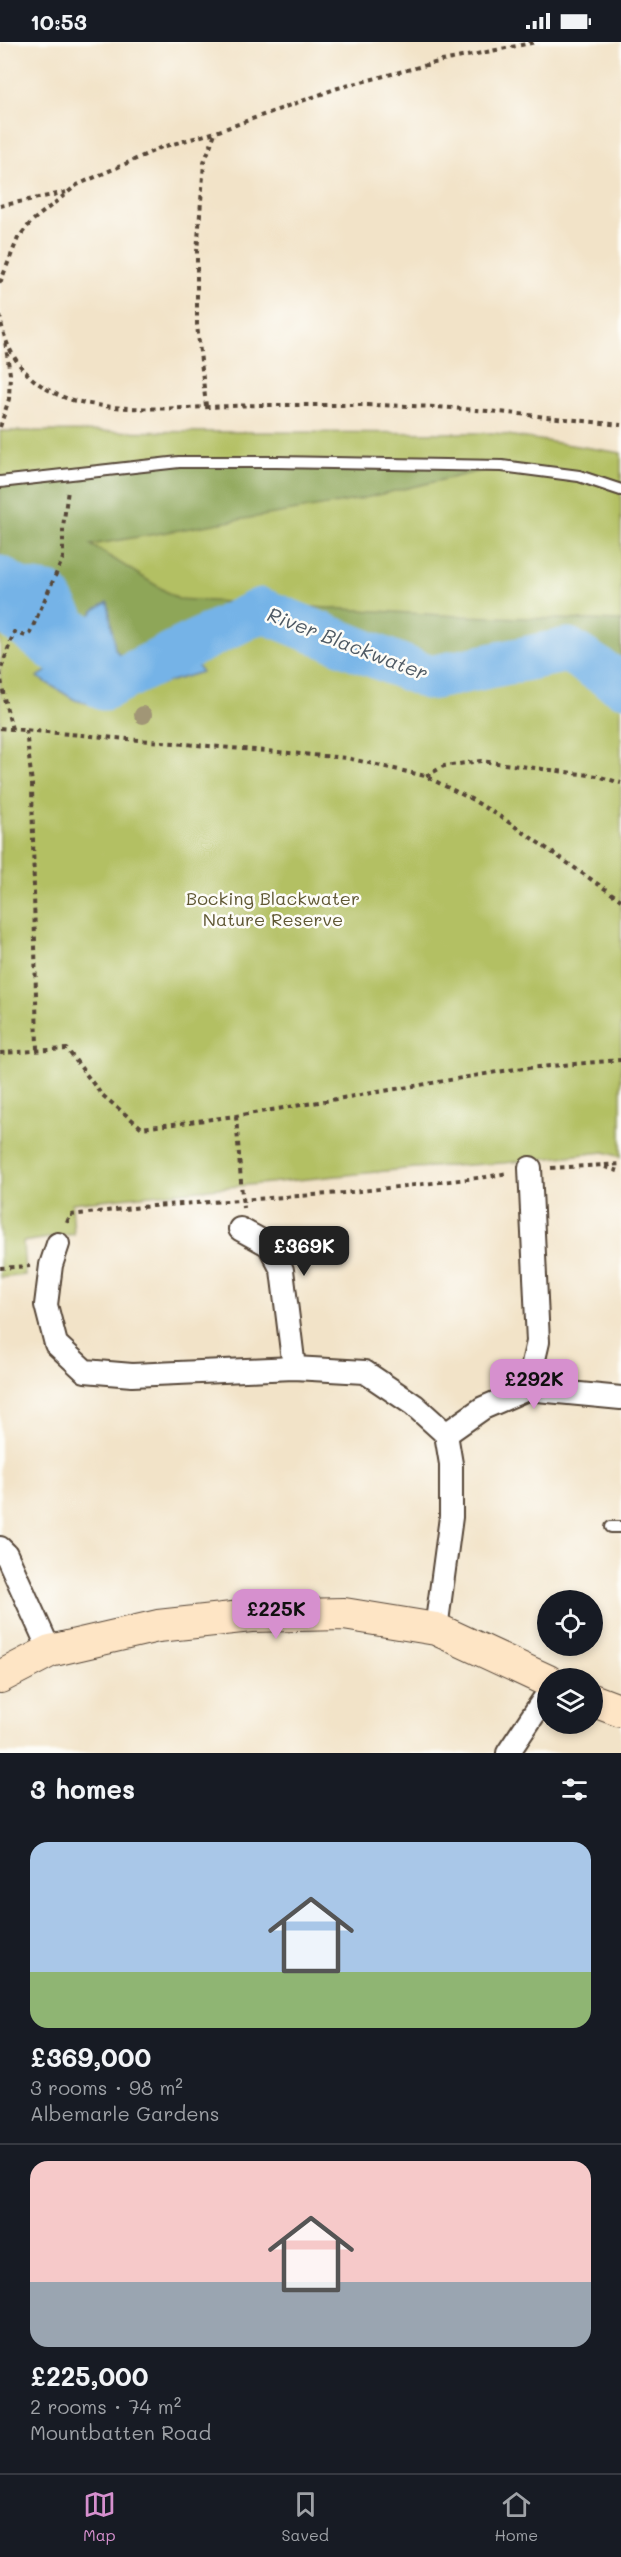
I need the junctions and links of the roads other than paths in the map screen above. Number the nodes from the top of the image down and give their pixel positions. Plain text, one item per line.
1 (0, 482) edge
2 (621, 490) edge
3 (530, 1168) road end
4 (240, 1229) road end
5 (58, 1244) road end
6 (294, 1368) junction
7 (527, 1389) junction
8 (621, 1398) edge
9 (446, 1434) junction
10 (0, 1548) edge
11 (436, 1629) junction
12 (50, 1651) junction
13 (537, 1676) edge
14 (0, 1677) edge
15 (603, 1704) edge
16 (537, 1710) edge
17 (621, 1711) edge
18 (508, 1753) edge

1 - 2 lane
3 - 7 street
4 - 6 street
5 - 6 street
6 - 9 street
7 - 8 street
7 - 9 street
9 - 11 street
10 - 12 street
11 - 12 street
11 - 13 street
12 - 14 street
15 - 17 street
16 - 18 street

